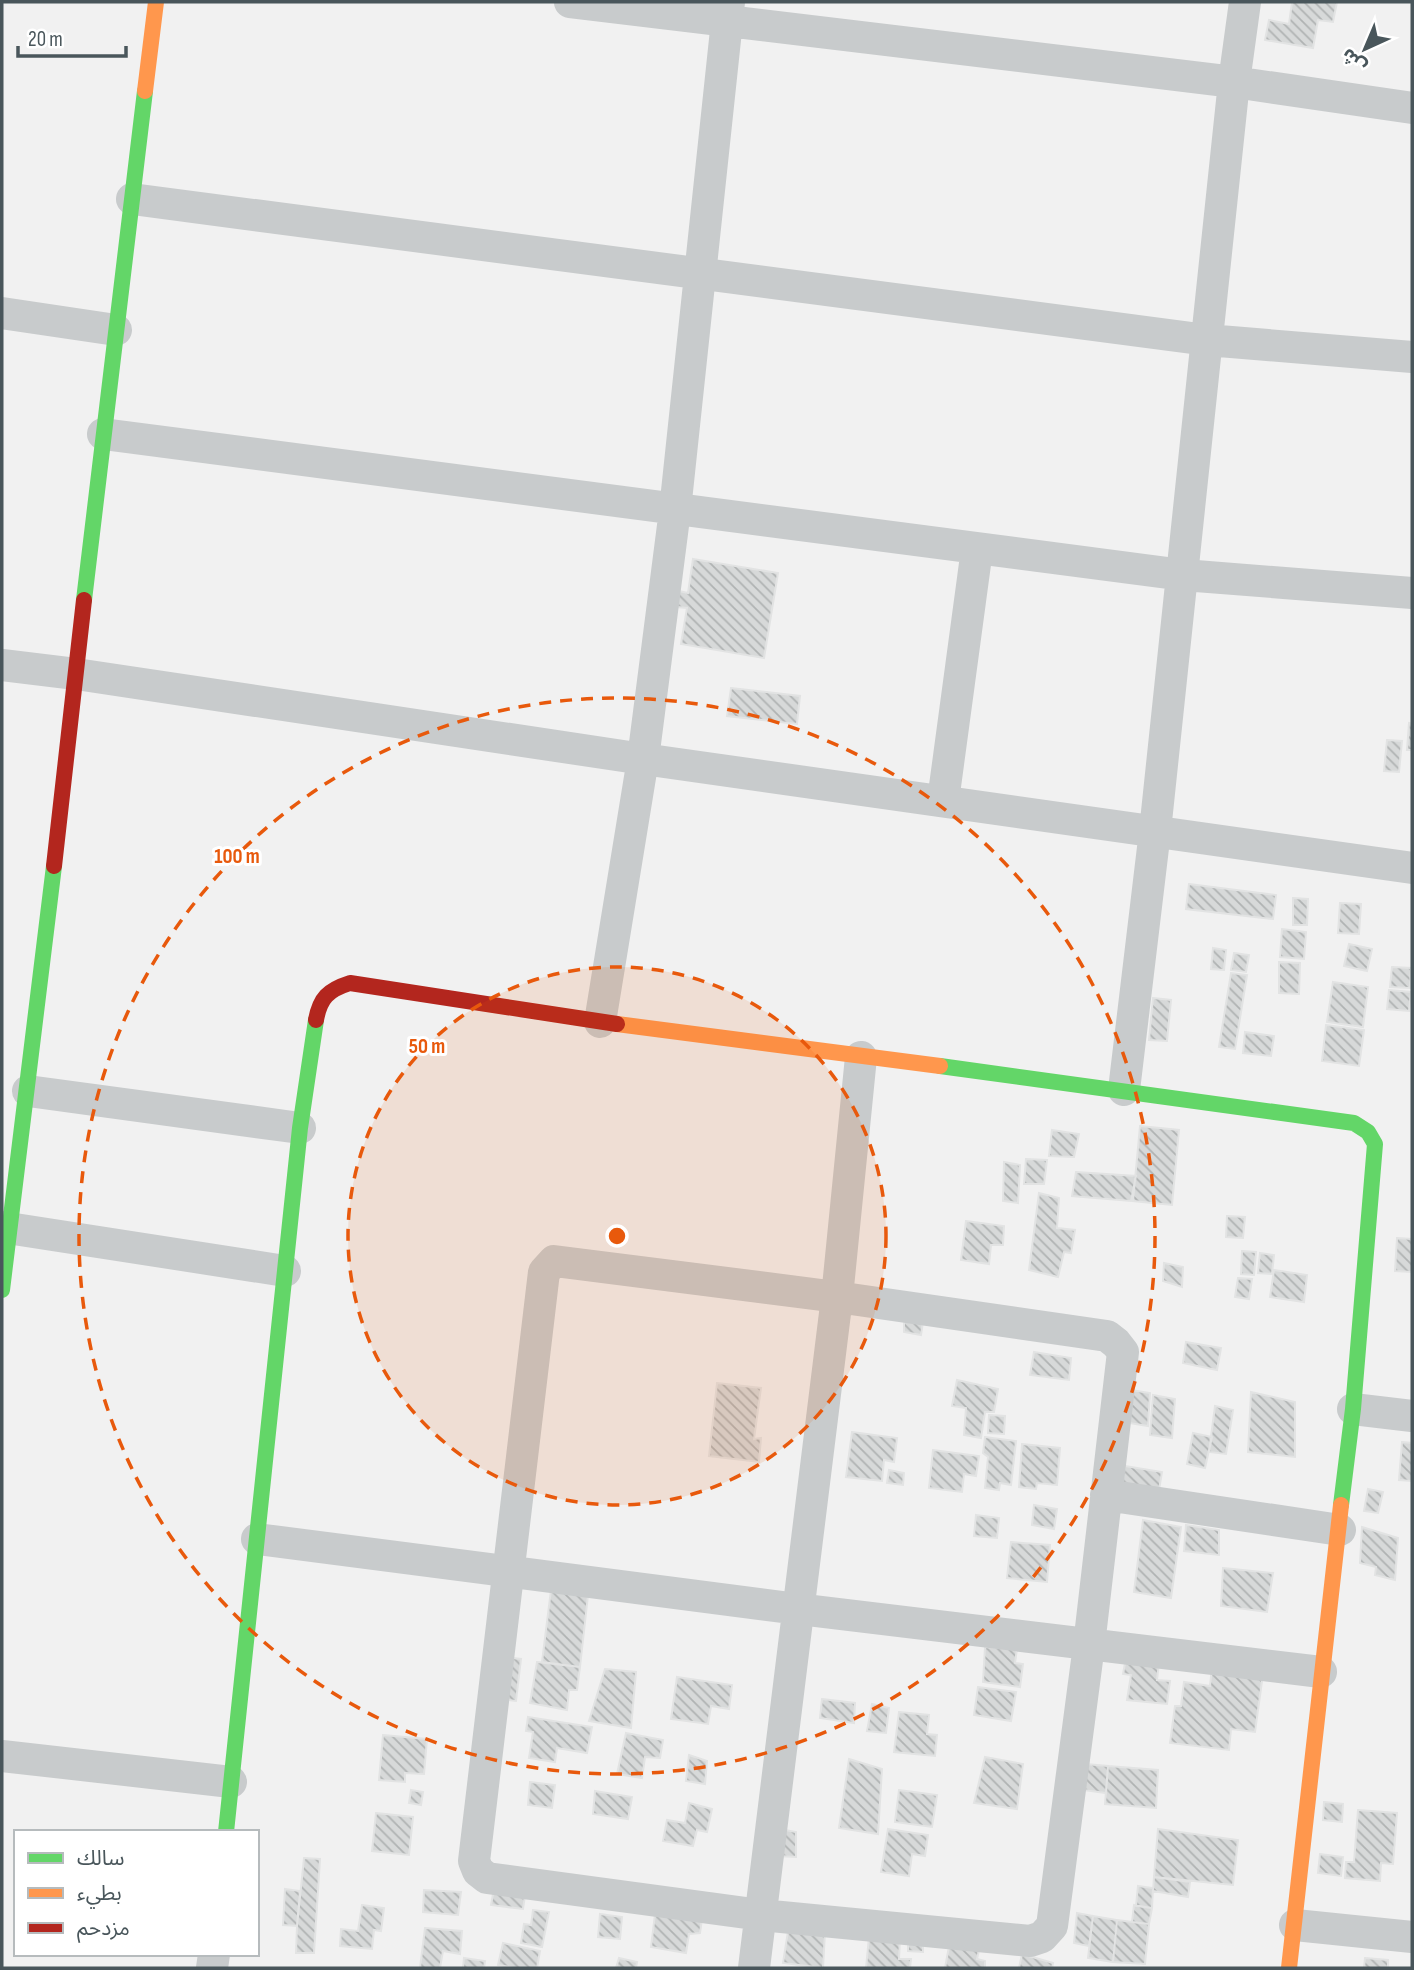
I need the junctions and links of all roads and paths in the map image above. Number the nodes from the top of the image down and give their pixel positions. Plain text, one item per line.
1 (156, 2) edge
2 (570, 2) edge
3 (1245, 2) edge
4 (727, 11) edge
5 (1234, 82) junction
6 (1412, 108) edge
7 (132, 199) junction
8 (701, 274) junction
9 (2, 313) edge
10 (116, 330) junction
11 (1207, 340) junction
12 (1412, 357) edge
13 (103, 434) junction
14 (675, 509) junction
15 (977, 549) junction
16 (1182, 575) junction
17 (1412, 593) edge
18 (2, 665) edge
19 (76, 674) junction
20 (643, 759) junction
21 (943, 801) junction
22 (1156, 831) junction
23 (1412, 868) edge
24 (600, 1022) junction
25 (861, 1057) junction
26 (1124, 1090) junction
27 (28, 1091) junction
28 (300, 1128) junction
29 (5, 1227) edge
30 (285, 1271) junction
31 (2, 1290) edge
32 (837, 1297) junction
33 (1353, 1409) junction
34 (1412, 1416) edge
35 (1106, 1495) junction
36 (1340, 1530) junction
37 (257, 1539) junction
38 (508, 1571) junction
39 (798, 1609) junction
40 (1089, 1645) junction
41 (1321, 1672) junction
42 (2, 1756) edge
43 (231, 1782) junction
44 (226, 1830) edge
45 (761, 1915) junction
46 (1294, 1925) junction
47 (1412, 1937) edge
48 (754, 1968) edge
49 (1289, 1968) edge

1 - 7 street
2 - 4 street
3 - 5 street
4 - 5 street
4 - 8 street
5 - 6 street
5 - 11 street
7 - 8 street
7 - 10 street
8 - 11 street
8 - 14 street
9 - 10 street
10 - 13 street
11 - 12 street
11 - 16 street
13 - 14 street
13 - 19 street
14 - 15 street
14 - 20 street
15 - 16 street
15 - 21 street
16 - 17 street
16 - 22 street
18 - 19 street
19 - 20 street
19 - 27 street
20 - 21 street
20 - 24 street
21 - 22 street
22 - 23 street
22 - 26 street
24 - 25 street
24 - 28 street
25 - 26 street
25 - 32 street
26 - 33 street
27 - 28 street
27 - 29 street
28 - 30 street
29 - 30 street
29 - 31 street
30 - 37 street
32 - 35 street
32 - 38 street
32 - 39 street
33 - 34 street
33 - 36 street
35 - 36 street
35 - 40 street
36 - 41 street
37 - 38 street
37 - 43 street
38 - 39 street
38 - 45 street
39 - 40 street
39 - 45 street
40 - 41 street
40 - 45 street
41 - 46 street
42 - 43 street
43 - 44 street
45 - 48 street
46 - 47 street
46 - 49 street

